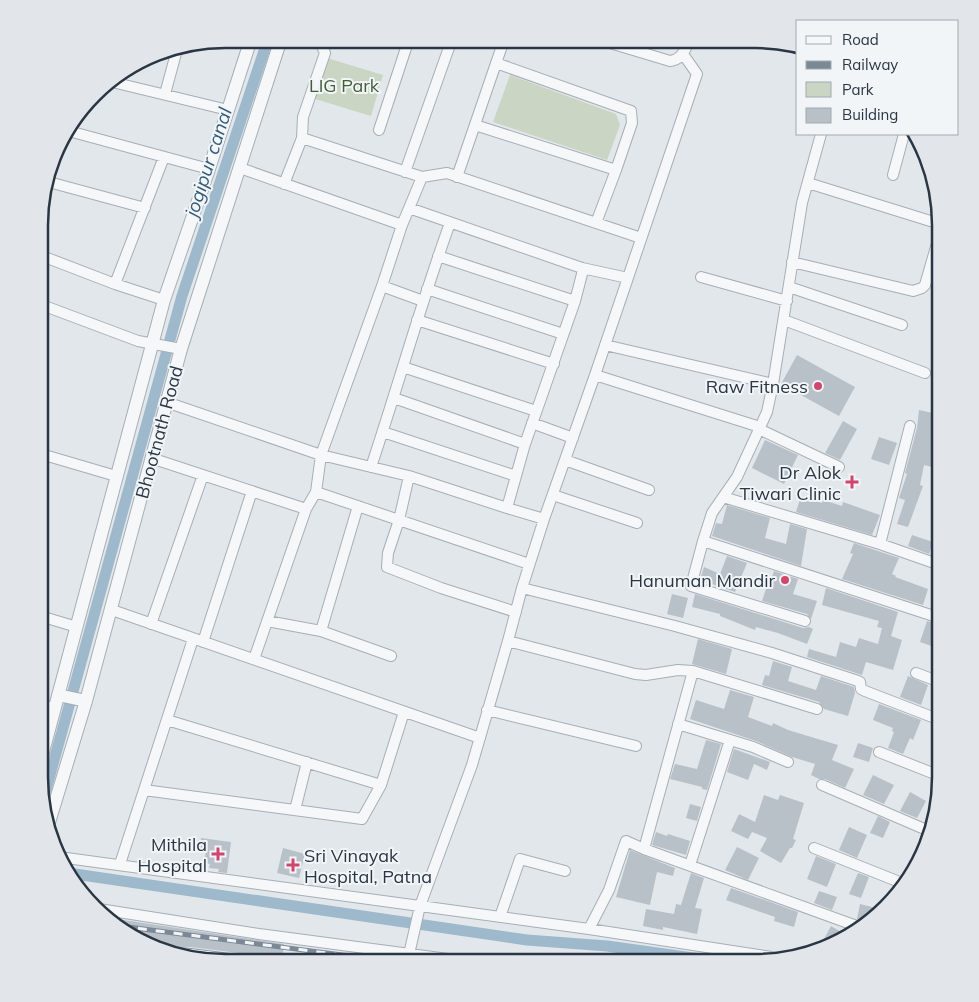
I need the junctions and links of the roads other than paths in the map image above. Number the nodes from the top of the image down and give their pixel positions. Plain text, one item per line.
1 (248, 48) edge
2 (278, 48) edge
3 (323, 48) edge
4 (406, 48) edge
5 (449, 48) edge
6 (501, 48) edge
7 (626, 48) edge
8 (686, 48) edge
9 (683, 54) junction
10 (176, 55) edge
11 (496, 63) junction
12 (118, 83) edge
13 (165, 94) junction
14 (228, 110) junction
15 (475, 125) junction
16 (378, 130) dead end
17 (73, 132) edge
18 (821, 135) edge
19 (904, 135) edge
20 (302, 138) junction
21 (164, 156) junction
22 (210, 168) junction
23 (240, 168) junction
24 (616, 170) junction
25 (405, 172) junction
26 (892, 174) dead end
27 (422, 177) junction
28 (457, 177) junction
29 (808, 182) junction
30 (53, 183) edge
31 (284, 184) junction
32 (145, 208) junction
33 (409, 208) junction
34 (931, 221) edge
35 (450, 223) junction
36 (596, 223) junction
37 (402, 225) junction
38 (641, 238) junction
39 (438, 256) junction
40 (48, 258) edge
41 (792, 262) junction
42 (931, 266) edge
43 (582, 268) junction
44 (701, 277) dead end
45 (628, 278) junction
46 (115, 284) junction
47 (382, 286) junction
48 (789, 288) junction
49 (427, 289) junction
50 (164, 300) junction
51 (423, 300) junction
52 (575, 301) junction
53 (787, 301) junction
54 (48, 307) edge
55 (417, 320) junction
56 (784, 320) junction
57 (902, 325) dead end
58 (563, 334) junction
59 (155, 344) junction
60 (605, 344) junction
61 (177, 348) junction
62 (554, 364) junction
63 (403, 367) junction
64 (926, 373) dead end
65 (595, 376) junction
66 (773, 384) junction
67 (394, 398) junction
68 (166, 402) junction
69 (536, 411) junction
70 (532, 423) junction
71 (910, 426) dead end
72 (760, 428) junction
73 (383, 432) junction
74 (573, 438) junction
75 (525, 444) junction
76 (321, 455) junction
77 (48, 456) edge
78 (151, 458) junction
79 (565, 460) junction
80 (839, 466) dead end
81 (372, 467) junction
82 (203, 475) junction
83 (116, 476) junction
84 (409, 476) junction
85 (516, 476) junction
86 (648, 490) dead end
87 (252, 491) junction
88 (316, 492) junction
89 (552, 495) junction
90 (723, 497) junction
91 (358, 506) junction
92 (507, 508) junction
93 (306, 509) junction
94 (544, 519) junction
95 (399, 520) junction
96 (637, 523) dead end
97 (703, 541) junction
98 (880, 544) junction
99 (932, 562) edge
100 (529, 564) junction
101 (522, 588) junction
102 (112, 610) junction
103 (516, 612) junction
104 (932, 615) edge
105 (48, 618) edge
106 (267, 621) junction
107 (806, 621) dead end
108 (151, 624) junction
109 (77, 627) junction
110 (321, 631) junction
111 (198, 640) junction
112 (508, 641) junction
113 (391, 656) dead end
114 (254, 659) junction
115 (693, 671) junction
116 (916, 673) dead end
117 (932, 679) edge
118 (60, 695) junction
119 (83, 700) junction
120 (48, 707) edge
121 (55, 709) junction
122 (817, 709) dead end
123 (487, 710) junction
124 (404, 712) junction
125 (932, 717) edge
126 (167, 720) junction
127 (678, 724) junction
128 (48, 734) edge
129 (480, 738) junction
130 (730, 740) junction
131 (636, 746) dead end
132 (879, 752) dead end
133 (307, 762) junction
134 (788, 762) dead end
135 (932, 773) edge
136 (381, 785) junction
137 (822, 785) dead end
138 (144, 790) junction
139 (295, 810) junction
140 (51, 813) edge
141 (924, 829) edge
142 (814, 848) dead end
143 (644, 849) junction
144 (67, 858) edge
145 (120, 864) junction
146 (690, 865) junction
147 (565, 871) dead end
148 (898, 881) edge
149 (419, 908) junction
150 (107, 910) edge
151 (500, 917) junction
152 (853, 925) edge
153 (589, 929) junction
154 (383, 954) edge
155 (409, 954) edge
156 (746, 954) edge

1 - 14 street, Bhootnath Road
2 - 23 street, Bhootnath Road
3 - 20 street
4 - 16 street
5 - 25 street
6 - 11 street
7 - 9 street
8 - 9 street
9 - 38 street
10 - 13 street
11 - 15 street
11 - 24 street
12 - 13 street
13 - 14 street
14 - 22 street, Bhootnath Road
15 - 24 street
15 - 28 street
17 - 21 street
18 - 29 street
19 - 26 street
20 - 25 street
20 - 31 street
21 - 22 street
21 - 32 street
22 - 50 street, Bhootnath Road
23 - 31 street
23 - 61 street, Bhootnath Road
24 - 36 street
25 - 27 street
27 - 28 street
27 - 33 street
28 - 36 street
29 - 34 street
29 - 41 street
30 - 32 street
31 - 37 street
32 - 46 street
33 - 35 street
33 - 37 street
35 - 39 street
35 - 43 street
36 - 38 street
37 - 47 street
38 - 45 street
39 - 49 street
39 - 52 street
40 - 46 street
41 - 42 street
41 - 48 street
43 - 45 street
43 - 52 street
44 - 53 street
45 - 60 street
46 - 50 street
47 - 51 street
47 - 76 street
48 - 53 street
48 - 57 street
49 - 51 street
49 - 58 street
50 - 59 street, Bhootnath Road
51 - 55 street
52 - 58 street
53 - 56 street
54 - 59 street
55 - 62 street
55 - 63 street
56 - 64 street
56 - 66 street
58 - 62 street
59 - 61 street
59 - 83 street, Bhootnath Road
60 - 65 street
60 - 66 street
61 - 68 street, Bhootnath Road
62 - 69 street
63 - 67 street
63 - 69 street
65 - 72 street
65 - 74 street
66 - 72 street
67 - 73 street
67 - 75 street
68 - 76 street
68 - 78 street, Bhootnath Road
69 - 70 street
70 - 74 street
70 - 75 street
71 - 98 street
72 - 80 street
72 - 90 street
73 - 81 street
73 - 85 street
74 - 79 street
75 - 85 street
76 - 81 street
76 - 88 street
77 - 83 street
78 - 82 street
78 - 102 street, Bhootnath Road
79 - 86 street
79 - 89 street
81 - 84 street
82 - 87 street
82 - 108 street
83 - 109 street, Bhootnath Road
84 - 92 street
84 - 95 street
85 - 92 street
87 - 93 street
87 - 111 street
88 - 91 street
88 - 93 street
89 - 94 street
89 - 96 street
90 - 97 street
90 - 98 street
91 - 95 street
91 - 110 street
92 - 94 street
93 - 106 street
94 - 100 street
95 - 100 street
95 - 103 street
97 - 104 street
97 - 107 street
98 - 99 street
100 - 101 street
101 - 103 street
101 - 125 street
102 - 108 street
102 - 119 street, Bhootnath Road
103 - 112 street
105 - 109 street
106 - 110 street
106 - 114 street
108 - 111 street
109 - 118 street, Bhootnath Road
110 - 113 street
111 - 114 street
111 - 126 street
112 - 115 street
112 - 123 street
114 - 124 street
115 - 122 street
115 - 127 street
116 - 117 street
118 - 119 street
118 - 121 street, Bhootnath Road
119 - 140 street, Bhootnath Road
120 - 121 street
121 - 128 street, Bhootnath Road
123 - 129 street
123 - 131 street
124 - 129 street
124 - 136 street
126 - 133 street
126 - 138 street
127 - 130 street
127 - 143 street
129 - 149 street
130 - 134 street
130 - 146 street
132 - 135 street
133 - 136 street
133 - 139 street
136 - 139 street
137 - 141 street
138 - 139 street
138 - 145 street
142 - 148 street
143 - 146 street
143 - 153 street
144 - 145 street
145 - 149 street
146 - 152 street
147 - 151 street
149 - 151 street
149 - 155 street
150 - 154 street
151 - 153 street
153 - 156 street

